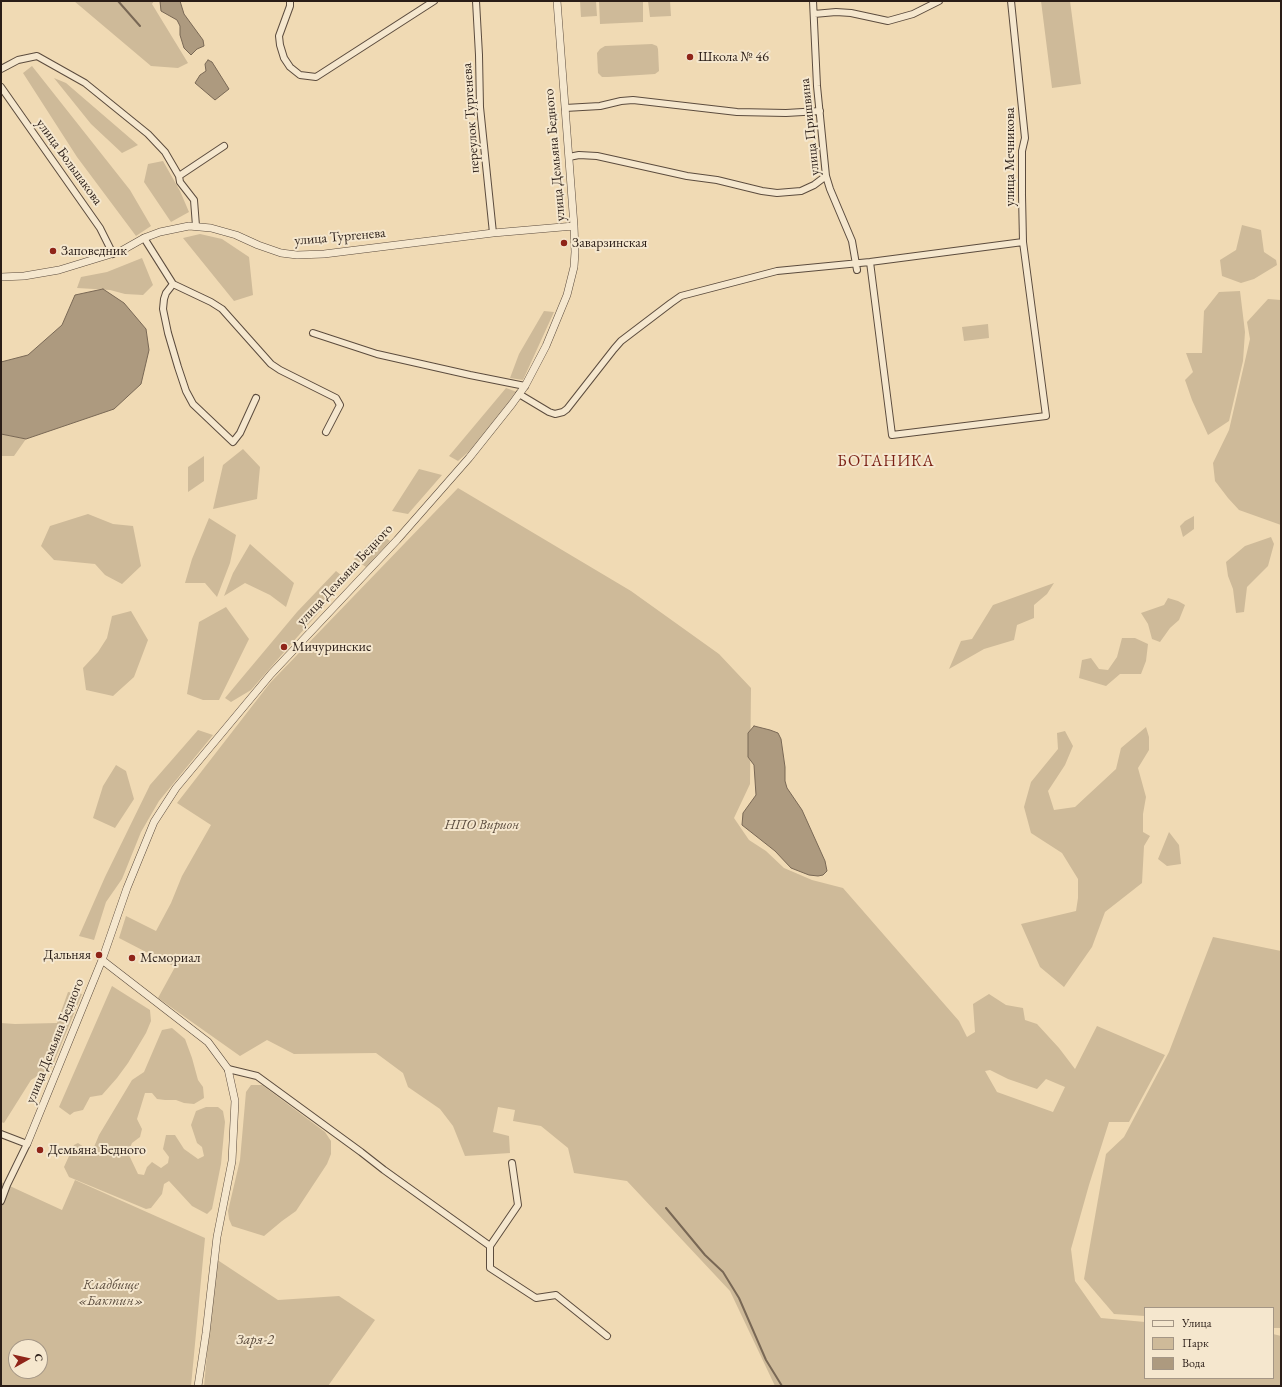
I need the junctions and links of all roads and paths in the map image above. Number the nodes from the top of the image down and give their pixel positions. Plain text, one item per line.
1 (290, 1) edge
2 (434, 1) edge
3 (476, 1) edge
4 (557, 1) edge
5 (813, 1) edge
6 (939, 1) edge
7 (1012, 1) edge
8 (814, 14) junction
9 (1, 69) edge
10 (1, 87) edge
11 (565, 108) junction
12 (820, 111) junction
13 (224, 146) dead end
14 (569, 157) junction
15 (179, 176) junction
16 (826, 176) junction
17 (196, 226) junction
18 (574, 226) junction
19 (493, 233) junction
20 (144, 238) junction
21 (1024, 242) junction
22 (113, 254) junction
23 (870, 262) junction
24 (856, 267) junction
25 (1, 277) edge
26 (173, 284) junction
27 (314, 333) dead end
28 (525, 386) junction
29 (519, 394) junction
30 (256, 398) dead end
31 (326, 432) dead end
32 (102, 960) junction
33 (228, 1070) junction
34 (1, 1134) edge
35 (27, 1144) junction
36 (512, 1162) dead end
37 (1, 1201) edge
38 (490, 1246) junction
39 (608, 1336) dead end
40 (198, 1386) edge

1 - 2 street
3 - 19 street, переулок Тургенева
4 - 11 street, улица Демьяна Бедного
5 - 8 street, улица Пришвина
6 - 8 street
7 - 21 street, улица Мечникова
8 - 12 street, улица Пришвина
9 - 15 street
10 - 22 street, улица Большакова
11 - 12 street
11 - 14 street, улица Демьяна Бедного
12 - 16 street, улица Пришвина
13 - 15 street
14 - 16 street
14 - 18 street, улица Демьяна Бедного
15 - 17 street
16 - 24 street, улица Пришвина
17 - 19 street, улица Тургенева
17 - 20 street, улица Тургенева
18 - 19 street, улица Тургенева
18 - 28 street, улица Демьяна Бедного
20 - 22 street, улица Тургенева
20 - 26 street
21 - 23 street
21 - 23 street, улица Мечникова
22 - 25 street, улица Тургенева
23 - 24 street
24 - 29 street
26 - 30 street
26 - 31 street
27 - 28 street
28 - 29 street, улица Демьяна Бедного
29 - 32 street, улица Демьяна Бедного
32 - 33 street
32 - 35 street, улица Демьяна Бедного
33 - 38 street
33 - 40 street
34 - 35 street
35 - 37 street
36 - 38 street
38 - 39 street

